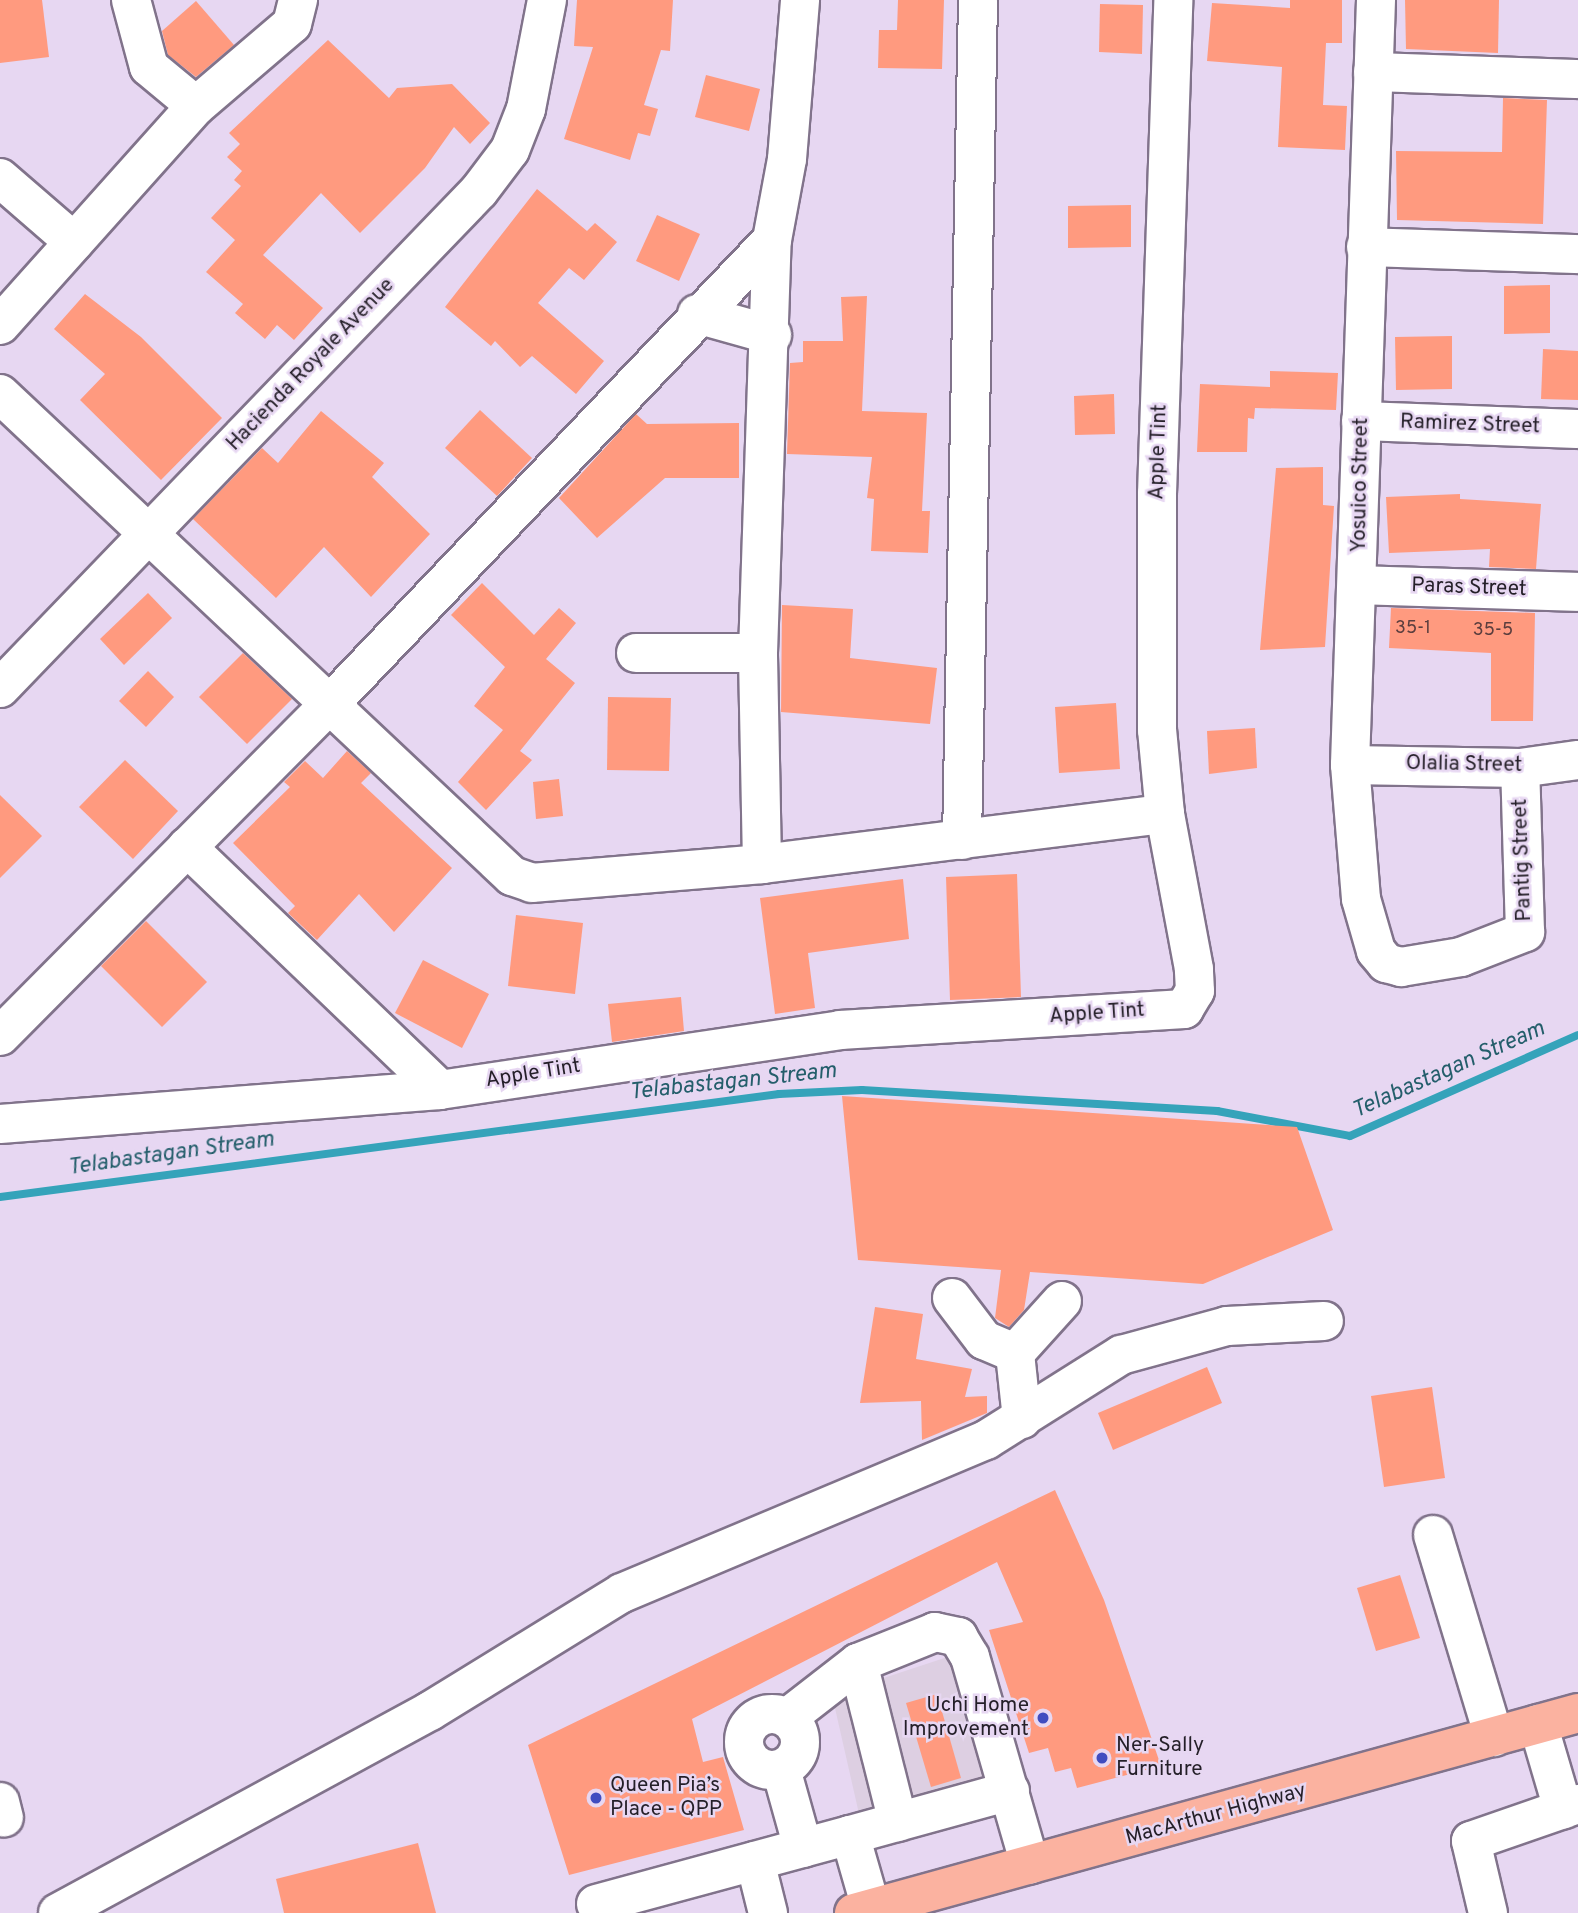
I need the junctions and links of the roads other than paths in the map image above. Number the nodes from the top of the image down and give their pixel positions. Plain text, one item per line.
1 (131, 0) edge
2 (299, 0) edge
3 (547, 0) edge
4 (800, 0) edge
5 (978, 0) edge
6 (1173, 0) edge
7 (1376, 0) edge
8 (1373, 72) junction
9 (1578, 79) edge
10 (196, 106) junction
11 (0, 178) edge
12 (772, 240) junction
13 (74, 242) junction
14 (1366, 247) junction
15 (1578, 254) edge
16 (697, 314) junction
17 (0, 325) edge
18 (772, 335) junction
19 (0, 394) edge
20 (1361, 421) junction
21 (1578, 429) edge
22 (146, 538) junction
23 (1359, 585) junction
24 (1578, 592) edge
25 (636, 653) dead end
26 (758, 653) junction
27 (0, 688) edge
28 (326, 708) junction
29 (1578, 760) edge
30 (1350, 765) junction
31 (1520, 768) junction
32 (1165, 814) junction
33 (962, 840) junction
34 (187, 847) junction
35 (762, 864) junction
36 (1386, 963) joint
37 (0, 1036) edge
38 (440, 1090) junction
39 (0, 1124) edge
40 (952, 1298) dead end
41 (1062, 1301) dead end
42 (1324, 1321) dead end
43 (1015, 1353) junction
44 (1022, 1419) junction
45 (1433, 1535) dead end
46 (858, 1663) junction
47 (1578, 1713) edge
48 (1538, 1724) junction
49 (1494, 1737) junction
50 (1010, 1791) junction
51 (1570, 1807) edge
52 (898, 1822) junction
53 (850, 1835) junction
54 (803, 1848) junction
55 (755, 1861) junction
56 (1030, 1866) junction
57 (596, 1904) dead end
58 (862, 1911) edge
59 (58, 1913) edge
60 (768, 1913) edge
61 (1488, 1913) edge

1 - 10 street
2 - 10 street
3 - 22 street, Hacienda Royale Avenue
4 - 12 street
5 - 33 street
6 - 32 street, Apple Tint
7 - 8 street, Yosuico Street
8 - 9 street
8 - 14 street, Yosuico Street
10 - 13 street
11 - 13 street
12 - 16 street
12 - 18 street
13 - 17 street
14 - 15 street
14 - 20 street, Yosuico Street
16 - 18 street
16 - 28 street
18 - 26 street
19 - 22 street
20 - 21 street, Ramirez Street
20 - 23 street, Yosuico Street
22 - 27 street, Hacienda Royale Avenue
22 - 28 street
23 - 24 street, Paras Street
23 - 30 street, Yosuico Street
25 - 26 street
26 - 35 street
28 - 34 street
28 - 35 street
29 - 31 street, Olalia Street
30 - 31 street, Olalia Street
30 - 36 street, Yosuico Street
31 - 36 street, Pantig Street
32 - 33 street
32 - 38 street, Apple Tint
33 - 35 street
34 - 37 street
34 - 38 street
38 - 39 street, Apple Tint
40 - 43 street
41 - 43 street
42 - 44 street
43 - 44 street
44 - 59 street
45 - 49 street
46 - 50 street
46 - 52 street
46 - 54 street
47 - 48 highway, MacArthur Highway
48 - 49 highway, MacArthur Highway
48 - 51 street
49 - 56 highway, MacArthur Highway
50 - 52 street
50 - 56 street
51 - 61 street
52 - 53 street
53 - 54 street
53 - 58 street
54 - 55 street
55 - 57 street
55 - 60 street
56 - 58 highway, MacArthur Highway

